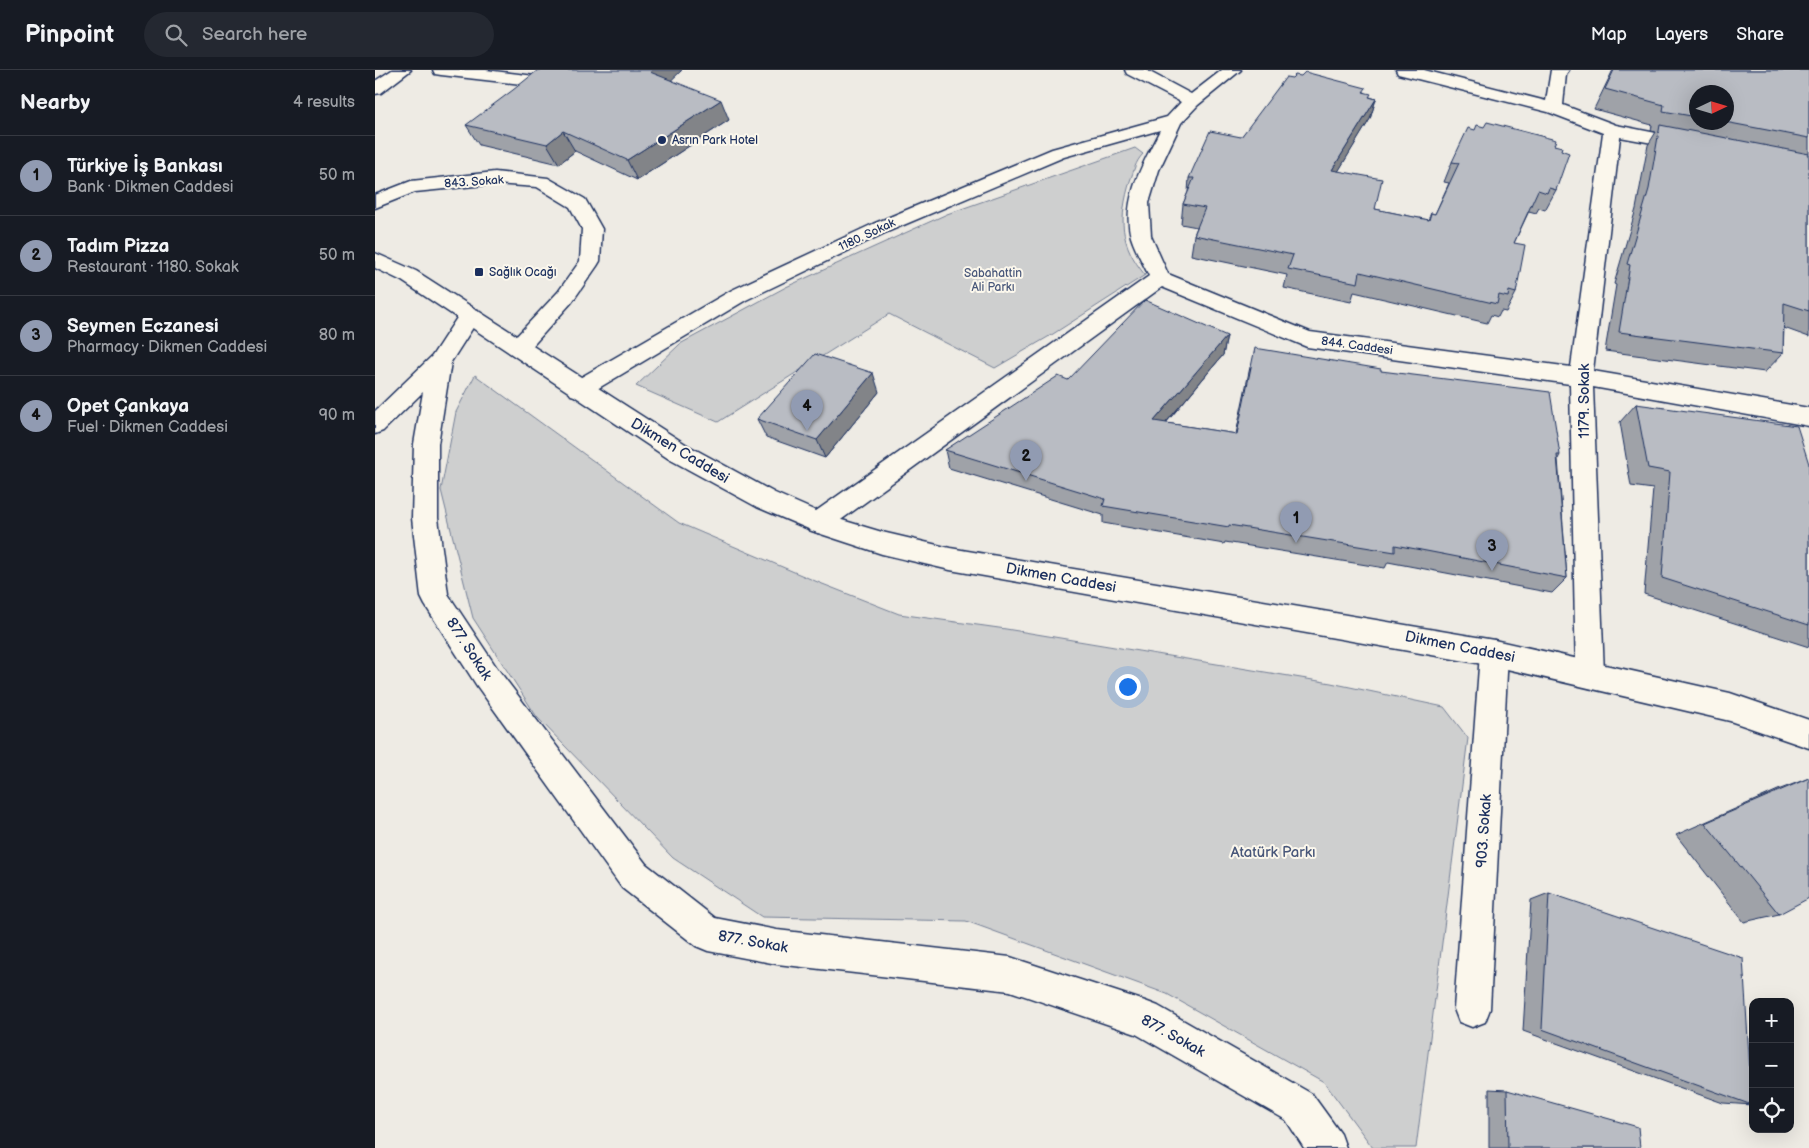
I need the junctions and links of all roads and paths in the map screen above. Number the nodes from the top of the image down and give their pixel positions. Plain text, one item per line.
1 (403, 70) edge
2 (441, 70) edge
3 (551, 70) edge
4 (1133, 70) edge
5 (1233, 70) edge
6 (1404, 70) edge
7 (1561, 70) edge
8 (375, 90) edge
9 (1193, 101) junction
10 (1554, 108) junction
11 (1173, 121) junction
12 (1612, 130) junction
13 (1708, 149) edge
14 (375, 202) edge
15 (375, 260) edge
16 (1160, 278) junction
17 (470, 315) junction
18 (519, 347) junction
19 (440, 362) junction
20 (1581, 377) junction
21 (579, 389) junction
22 (1809, 416) edge
23 (375, 425) edge
24 (818, 522) junction
25 (1494, 653) junction
26 (1590, 675) junction
27 (1809, 734) edge
28 (1472, 1009) dead end
29 (1327, 1148) edge

1 - 8 street
2 - 3 street
4 - 9 street
5 - 9 street
6 - 10 street
7 - 10 street
9 - 11 street
10 - 12 street
11 - 16 street
11 - 21 street, 1180. Sokak
12 - 13 street
12 - 20 street, 1179. Sokak
14 - 18 street, 843. Sokak
15 - 17 street, Dikmen Caddesi
16 - 20 street, 844. Caddesi
16 - 24 street
17 - 18 street, Dikmen Caddesi
17 - 19 street
18 - 21 street, Dikmen Caddesi
19 - 23 street
19 - 29 street, 877. Sokak
20 - 22 street, 844. Caddesi
20 - 26 street, 1179. Sokak
21 - 24 street, Dikmen Caddesi
24 - 25 street, Dikmen Caddesi
25 - 26 street, Dikmen Caddesi
25 - 28 street, 903. Sokak
26 - 27 street, Dikmen Caddesi

